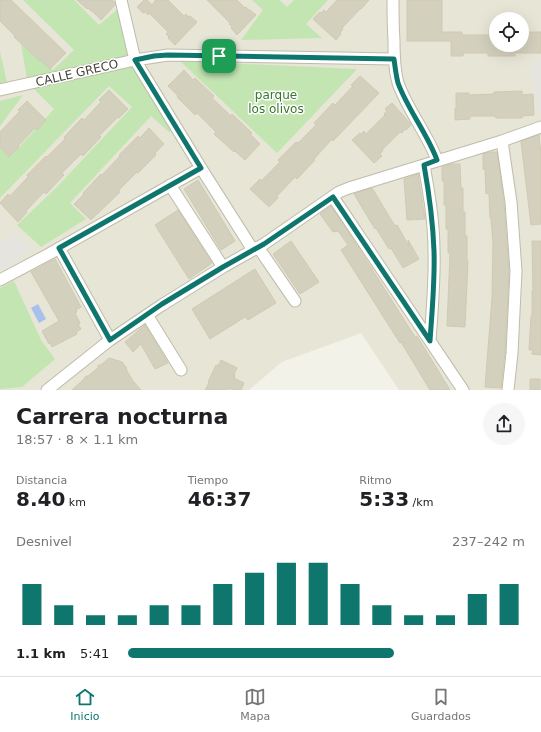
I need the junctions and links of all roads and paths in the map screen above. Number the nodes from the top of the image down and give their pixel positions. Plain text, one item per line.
1 (121, 0) edge
2 (393, 0) edge
3 (394, 59) junction
4 (135, 60) junction
5 (0, 90) edge
6 (541, 127) edge
7 (502, 140) junction
8 (437, 160) junction
9 (424, 165) junction
10 (201, 168) junction
11 (170, 185) junction
12 (333, 197) junction
13 (59, 248) junction
14 (255, 248) junction
15 (223, 267) junction
16 (1, 278) edge
17 (295, 301) dead end
18 (147, 315) junction
19 (110, 340) junction
20 (430, 341) junction
21 (181, 370) dead end
22 (47, 390) edge
23 (463, 390) edge
24 (508, 390) edge

1 - 4 street
2 - 3 street
3 - 4 street, CALLE GRECO
3 - 8 street
4 - 5 street, CALLE GRECO
4 - 10 street
6 - 7 street
7 - 8 street
7 - 24 street
8 - 9 street
9 - 12 street
9 - 20 street
10 - 11 street
10 - 14 street
11 - 13 street
11 - 15 street
12 - 14 street
12 - 20 street
13 - 16 street
13 - 19 street
14 - 15 street
14 - 17 street
15 - 18 street
18 - 19 street
18 - 21 street
19 - 22 street
20 - 23 street

